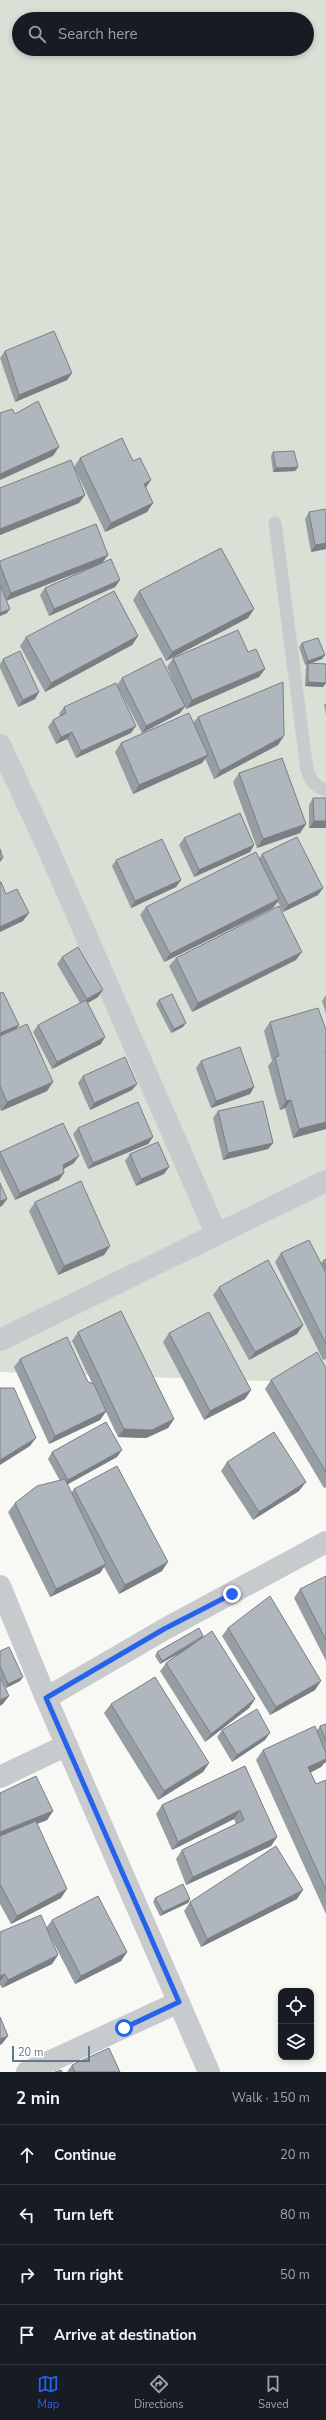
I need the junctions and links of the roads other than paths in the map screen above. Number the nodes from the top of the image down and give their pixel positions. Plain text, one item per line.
1 (275, 523) dead end
2 (0, 745) edge
3 (326, 790) edge
4 (326, 1182) edge
5 (216, 1234) junction
6 (0, 1340) edge
7 (326, 1542) edge
8 (0, 1586) edge
9 (46, 1698) junction
10 (68, 1745) junction
11 (0, 1777) edge
12 (179, 2002) junction
13 (28, 2072) edge
14 (209, 2072) edge

1 - 3 lane
2 - 5 street
4 - 5 street
5 - 6 street
7 - 9 street
8 - 9 street
9 - 10 street
10 - 11 street
10 - 12 street
12 - 13 street
12 - 14 street

